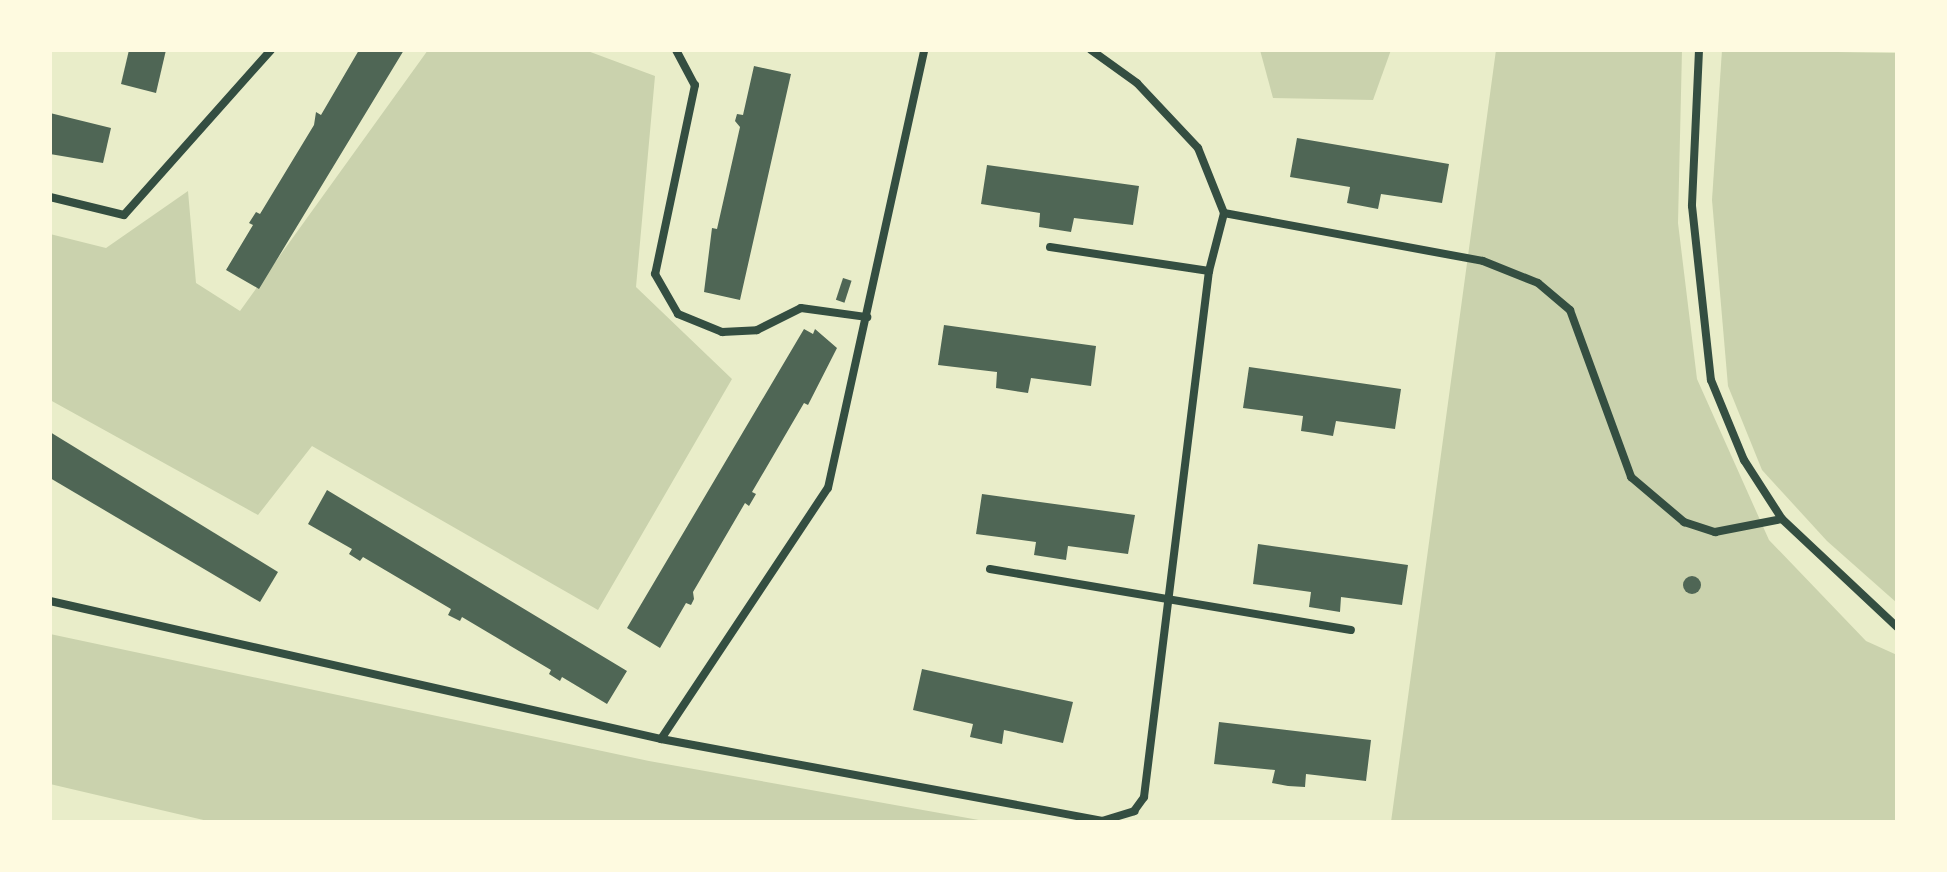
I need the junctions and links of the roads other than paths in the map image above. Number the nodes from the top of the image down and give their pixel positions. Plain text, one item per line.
1 (271, 50) edge
2 (676, 50) edge
3 (924, 50) edge
4 (1091, 50) edge
5 (1699, 50) edge
6 (50, 197) edge
7 (1224, 213) junction
8 (1050, 247) dead end
9 (1209, 271) junction
10 (867, 317) junction
11 (1782, 519) junction
12 (990, 569) dead end
13 (1171, 600) junction
14 (50, 601) edge
15 (1897, 627) edge
16 (1351, 630) dead end
17 (661, 739) junction

1 - 6 street
2 - 10 street
3 - 10 street
4 - 7 street
5 - 11 street
7 - 9 street
7 - 11 street
8 - 9 street
9 - 13 street
10 - 17 street
11 - 15 street
12 - 13 street
13 - 16 street
13 - 17 street
14 - 17 street

